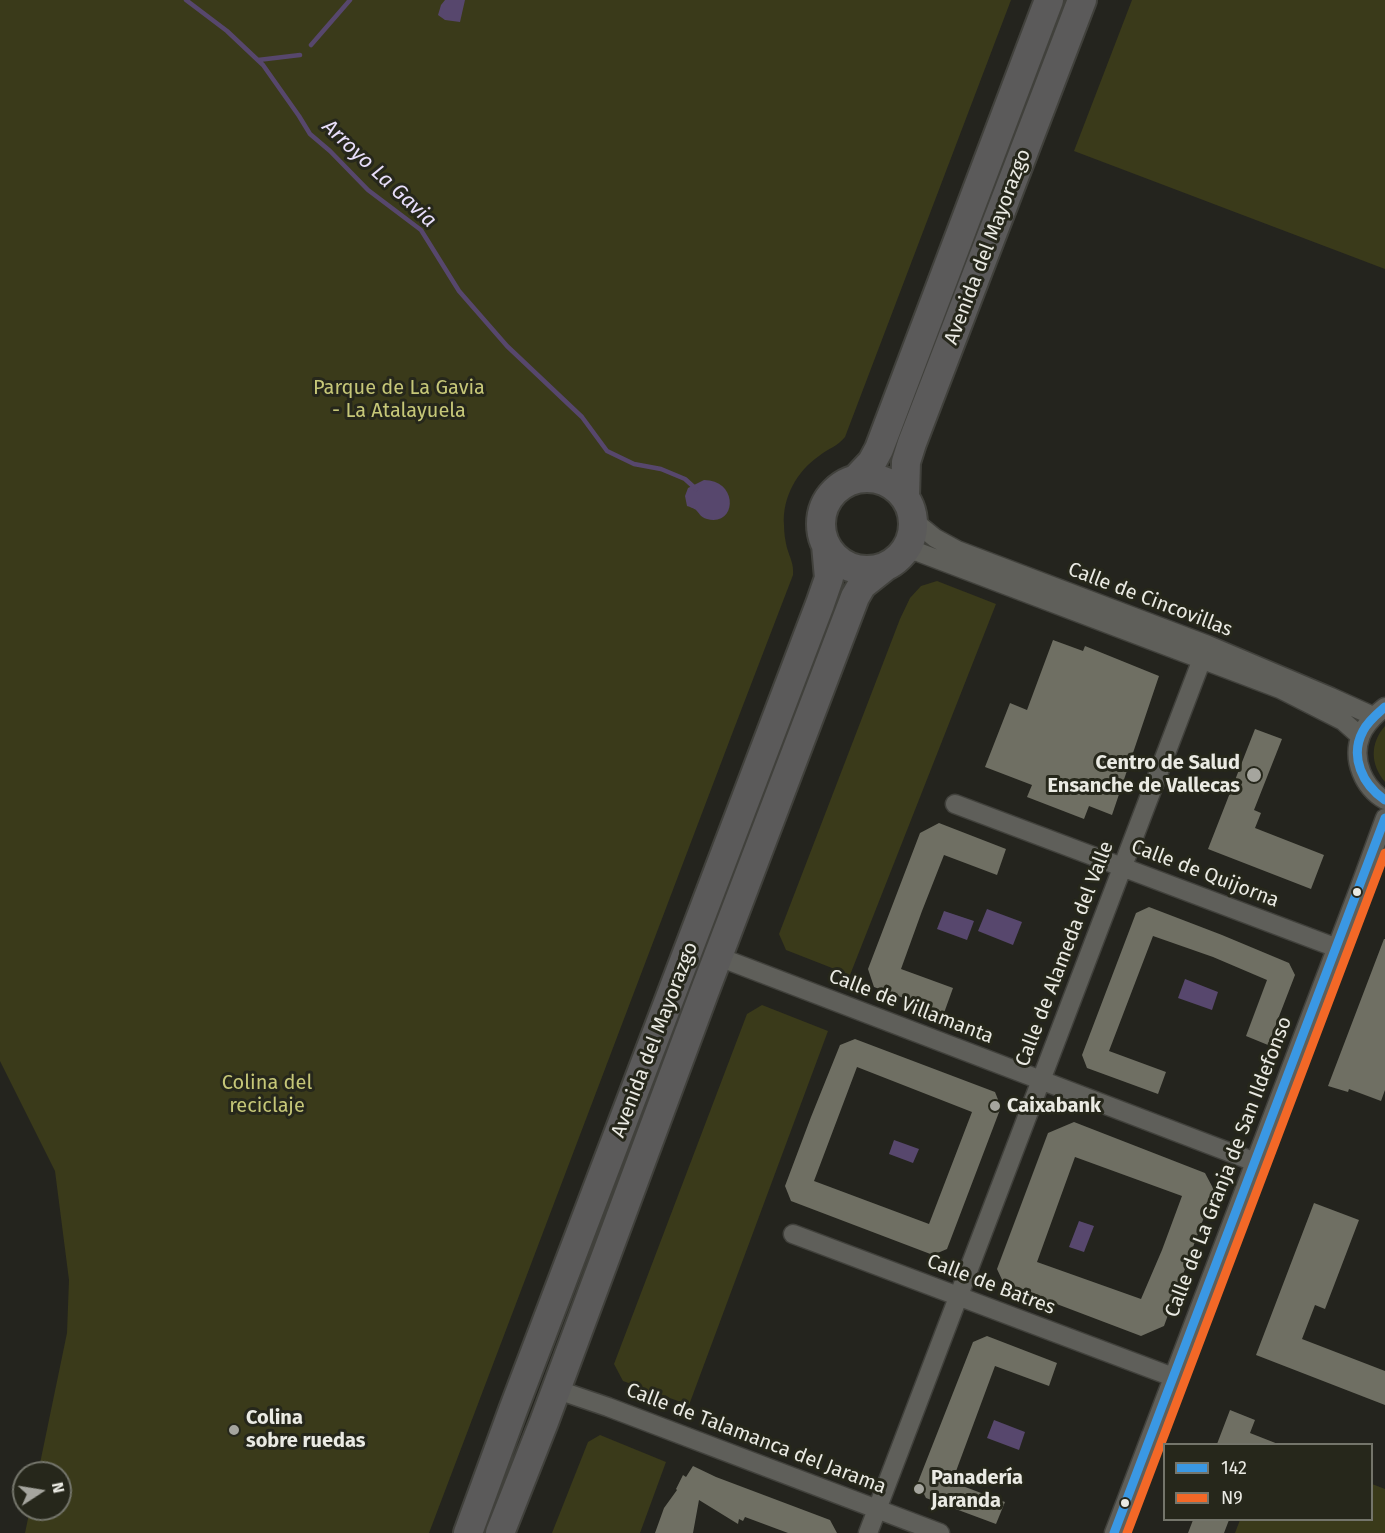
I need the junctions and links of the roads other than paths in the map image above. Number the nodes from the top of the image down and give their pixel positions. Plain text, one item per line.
1 (1049, 0) edge
2 (1082, 0) edge
3 (857, 478) junction
4 (910, 509) junction
5 (826, 545) junction
6 (896, 558) junction
7 (1202, 659) junction
8 (1379, 712) edge
9 (1360, 736) junction
10 (1385, 800) edge
11 (956, 804) dead end
12 (1385, 818) edge
13 (1122, 867) junction
14 (1337, 948) junction
15 (719, 957) junction
16 (1041, 1080) junction
17 (1255, 1162) junction
18 (793, 1234) dead end
19 (958, 1297) junction
20 (1173, 1377) junction
21 (555, 1389) junction
22 (877, 1509) junction
23 (468, 1533) edge
24 (500, 1533) edge
25 (868, 1533) edge
26 (940, 1533) edge
27 (1114, 1533) edge

1 - 3 main road, Avenida del Mayorazgo
2 - 4 main road, Avenida del Mayorazgo
3 - 4 main road
3 - 5 main road
4 - 6 main road
4 - 8 street, Calle de Cincovillas
5 - 6 main road
5 - 23 main road, Avenida del Mayorazgo
6 - 7 street, Calle de Cincovillas
6 - 15 main road, Avenida del Mayorazgo
7 - 9 street, Calle de Cincovillas
7 - 13 street, Calle de Alameda del Valle
8 - 9 street
9 - 10 street
11 - 13 street, Calle de Quijorna
12 - 14 street, Calle de La Granja de San Ildefonso
13 - 14 street, Calle de Quijorna
13 - 16 street, Calle de Alameda del Valle
14 - 17 street, Calle de La Granja de San Ildefonso
15 - 16 street, Calle de Villamanta
15 - 21 main road, Avenida del Mayorazgo
16 - 17 street, Calle de Villamanta
16 - 19 street, Calle de Alameda del Valle
17 - 20 street, Calle de La Granja de San Ildefonso
18 - 19 street, Calle de Batres
19 - 20 street, Calle de Batres
19 - 22 street, Calle de Alameda del Valle
20 - 27 street, Calle de La Granja de San Ildefonso
21 - 22 street, Calle de Talamanca del Jarama
21 - 24 main road, Avenida del Mayorazgo
22 - 25 street, Calle de Alameda del Valle
22 - 26 street, Calle de Talamanca del Jarama

